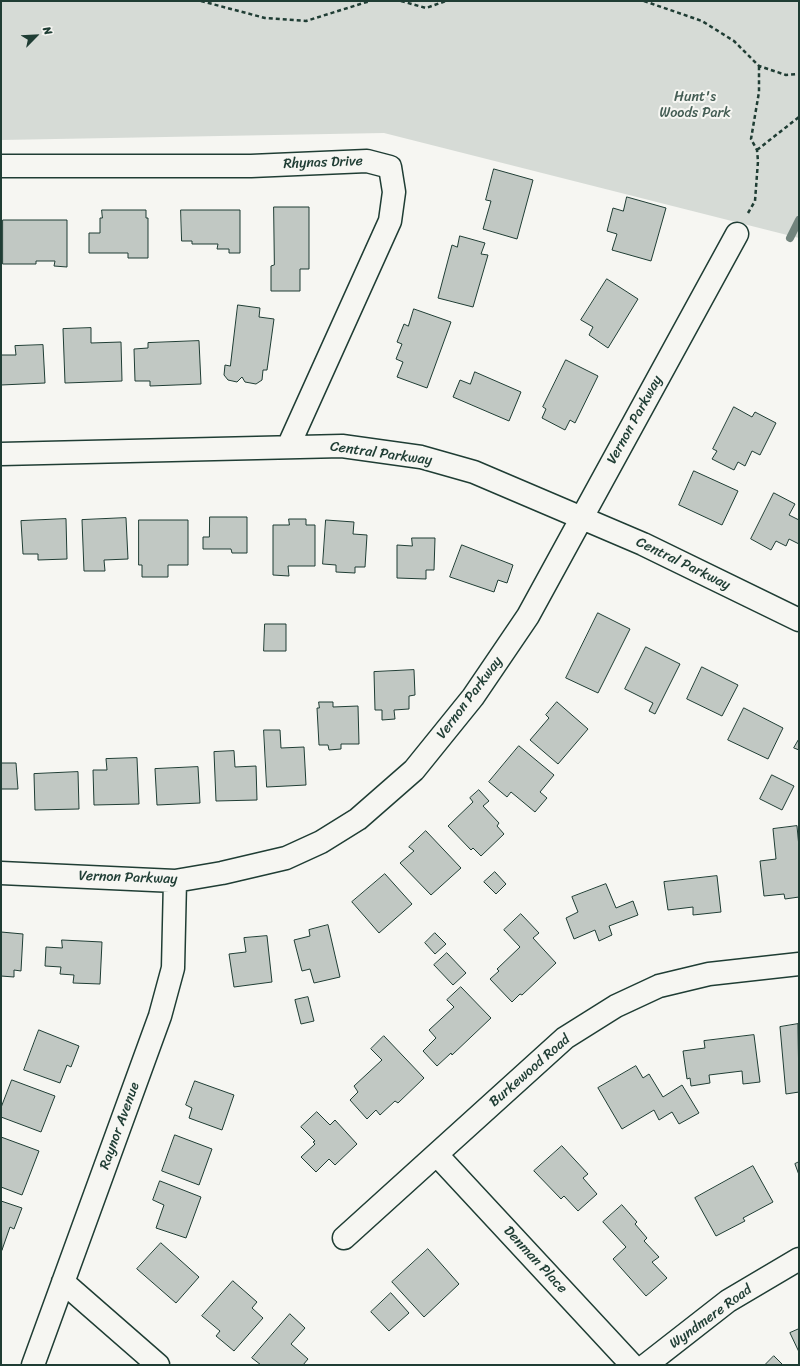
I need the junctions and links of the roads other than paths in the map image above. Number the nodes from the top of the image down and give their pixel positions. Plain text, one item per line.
1 (1, 166) edge
2 (737, 234) road end
3 (288, 447) junction
4 (1, 454) edge
5 (582, 518) junction
6 (799, 620) edge
7 (1, 873) edge
8 (175, 881) junction
9 (799, 964) edge
10 (437, 1154) junction
11 (344, 1238) dead end
12 (799, 1259) edge
13 (63, 1282) junction
14 (33, 1365) edge
15 (158, 1365) edge
16 (632, 1365) edge
17 (646, 1365) edge

1 - 3 street, Rhynas Drive
2 - 5 street, Vernon Parkway
3 - 4 street, Central Parkway
3 - 5 street, Central Parkway
5 - 6 street, Central Parkway
5 - 8 street, Vernon Parkway
7 - 8 street, Vernon Parkway
8 - 13 street, Raynor Avenue
9 - 10 street, Burkewood Road
10 - 11 street, Burkewood Road
10 - 16 street, Denman Place
12 - 17 street, Wyndmere Road
13 - 14 street, Raynor Avenue
13 - 15 street

